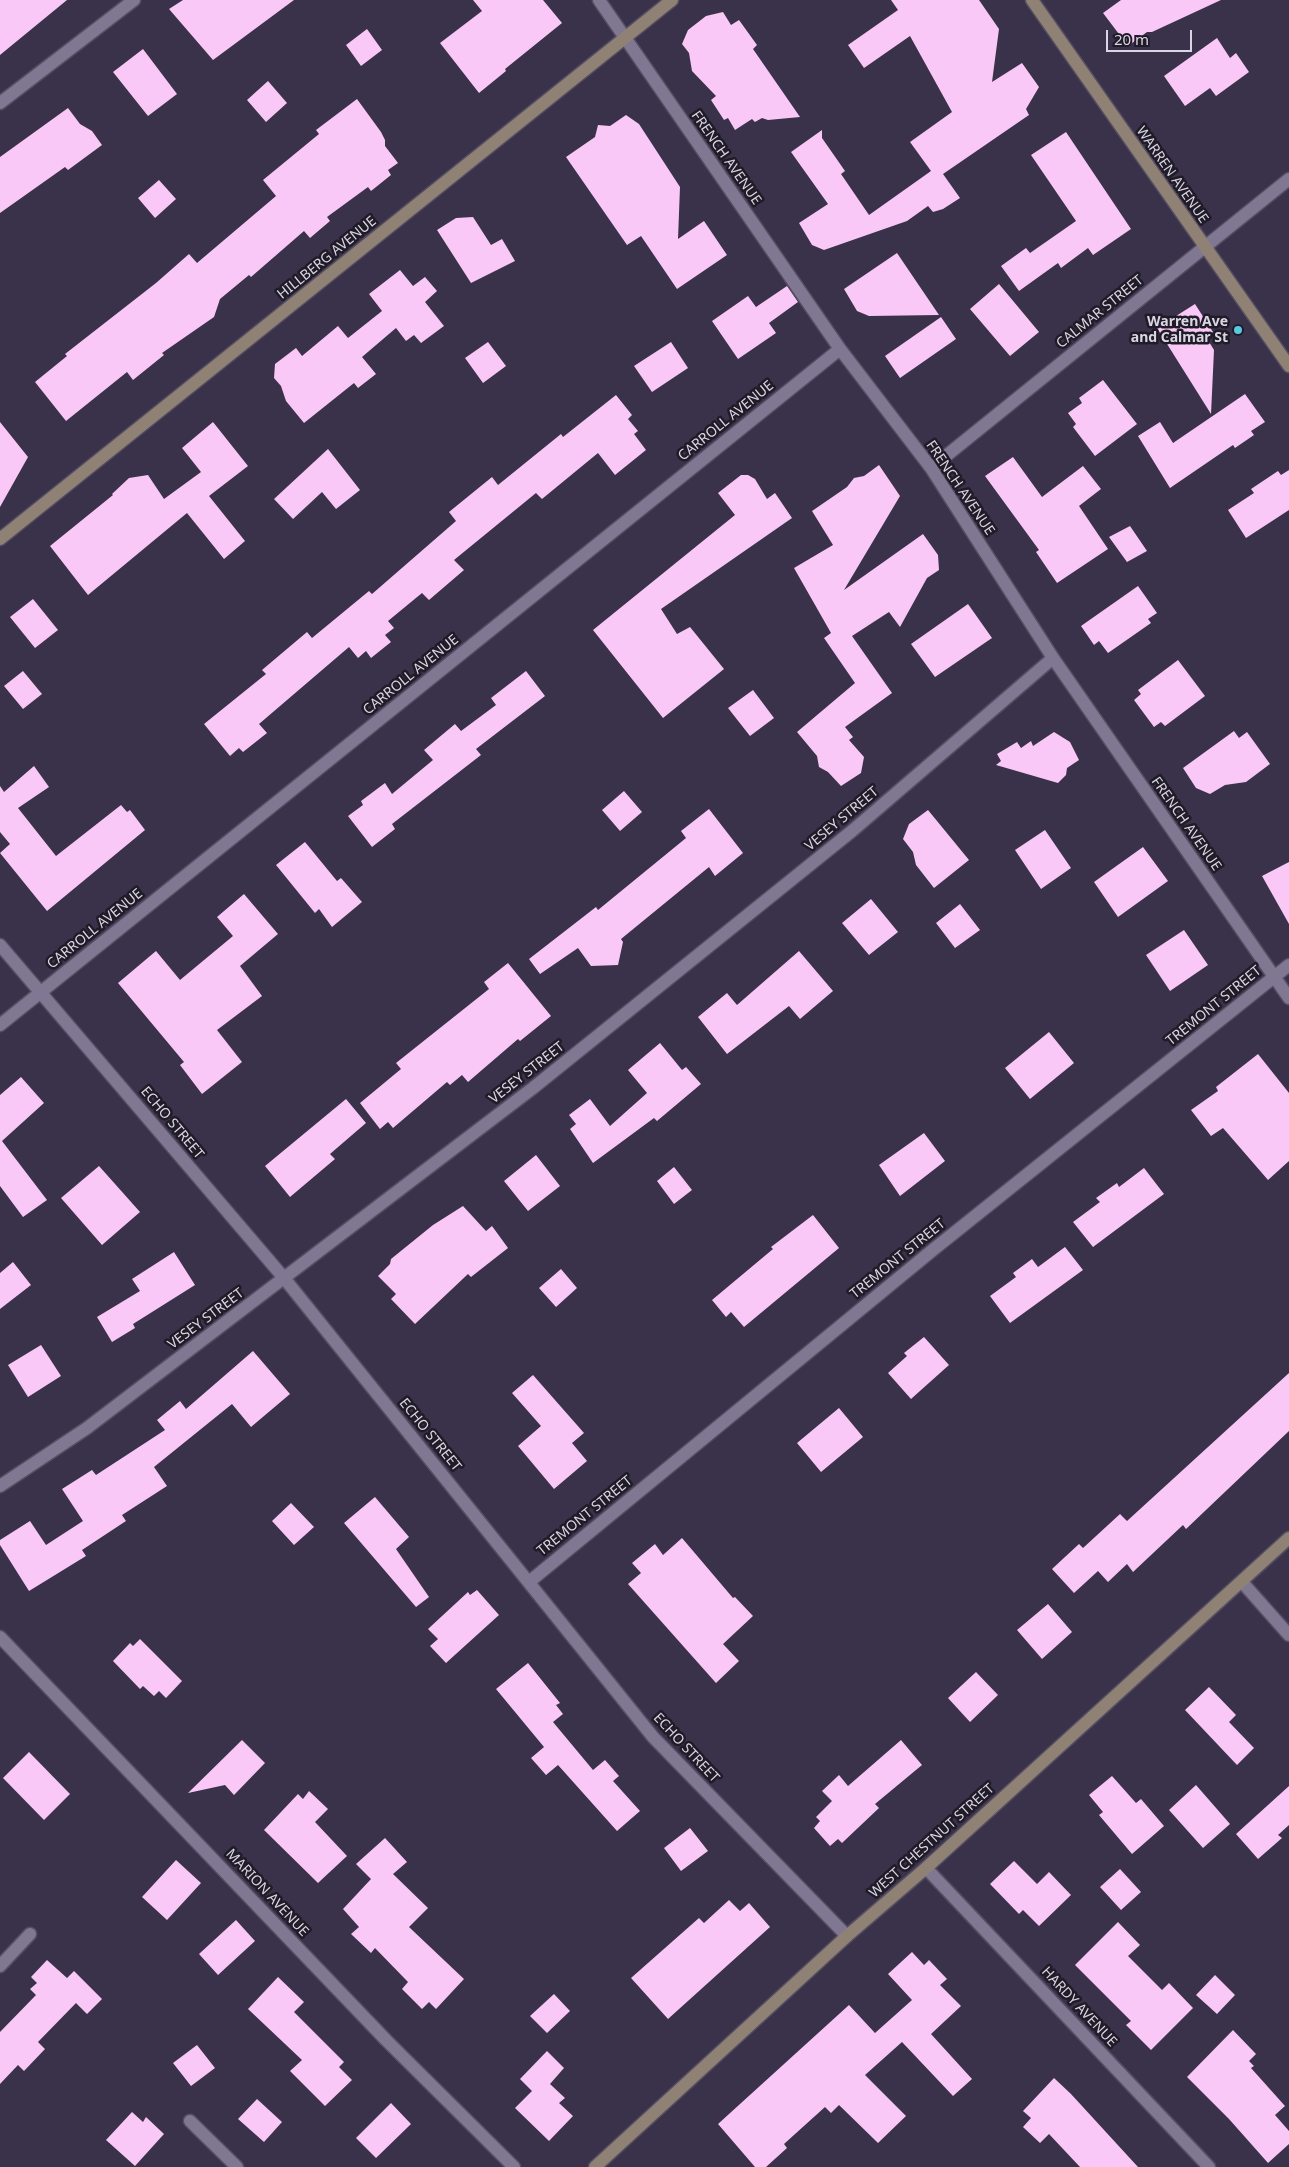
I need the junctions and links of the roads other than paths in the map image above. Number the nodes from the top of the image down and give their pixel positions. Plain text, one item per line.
1 (134, 0) edge
2 (599, 0) edge
3 (672, 0) edge
4 (1032, 0) edge
5 (624, 38) junction
6 (0, 103) edge
7 (1289, 179) edge
8 (1204, 247) junction
9 (840, 349) junction
10 (1289, 366) edge
11 (931, 468) junction
12 (0, 539) edge
13 (1052, 658) junction
14 (0, 944) edge
15 (1289, 965) edge
16 (1274, 977) junction
17 (41, 992) junction
18 (1289, 998) edge
19 (0, 1025) edge
20 (284, 1278) junction
21 (0, 1486) edge
22 (1289, 1538) edge
23 (529, 1582) junction
24 (1242, 1582) junction
25 (1289, 1635) edge
26 (0, 1637) edge
27 (926, 1868) junction
28 (30, 1934) dead end
29 (847, 1936) junction
30 (0, 1966) edge
31 (190, 2121) dead end
32 (237, 2167) edge
33 (514, 2167) edge
34 (595, 2167) edge
35 (1209, 2167) edge

1 - 6 street
2 - 5 street, FRENCH AVENUE
3 - 5 main road, HILLBERG AVENUE
4 - 8 main road, WARREN AVENUE
5 - 9 street, FRENCH AVENUE
5 - 12 main road, HILLBERG AVENUE
7 - 8 street, CALMAR STREET
8 - 10 main road, WARREN AVENUE
8 - 11 street, CALMAR STREET
9 - 11 street, FRENCH AVENUE
9 - 17 street, CARROLL AVENUE
11 - 13 street, FRENCH AVENUE
13 - 16 street, FRENCH AVENUE
13 - 20 street, VESEY STREET
14 - 17 street, ECHO STREET
15 - 16 street, TREMONT STREET
16 - 18 street, FRENCH AVENUE
16 - 23 street, TREMONT STREET
17 - 19 street, CARROLL AVENUE
17 - 20 street, ECHO STREET
20 - 21 street, VESEY STREET
20 - 23 street, ECHO STREET
22 - 24 main road, WEST CHESTNUT STREET
23 - 29 street, ECHO STREET
24 - 25 street
24 - 27 main road, WEST CHESTNUT STREET
26 - 33 street, MARION AVENUE
27 - 29 main road, WEST CHESTNUT STREET
27 - 35 street, HARDY AVENUE
28 - 30 street
29 - 34 main road, WEST CHESTNUT STREET
31 - 32 street

